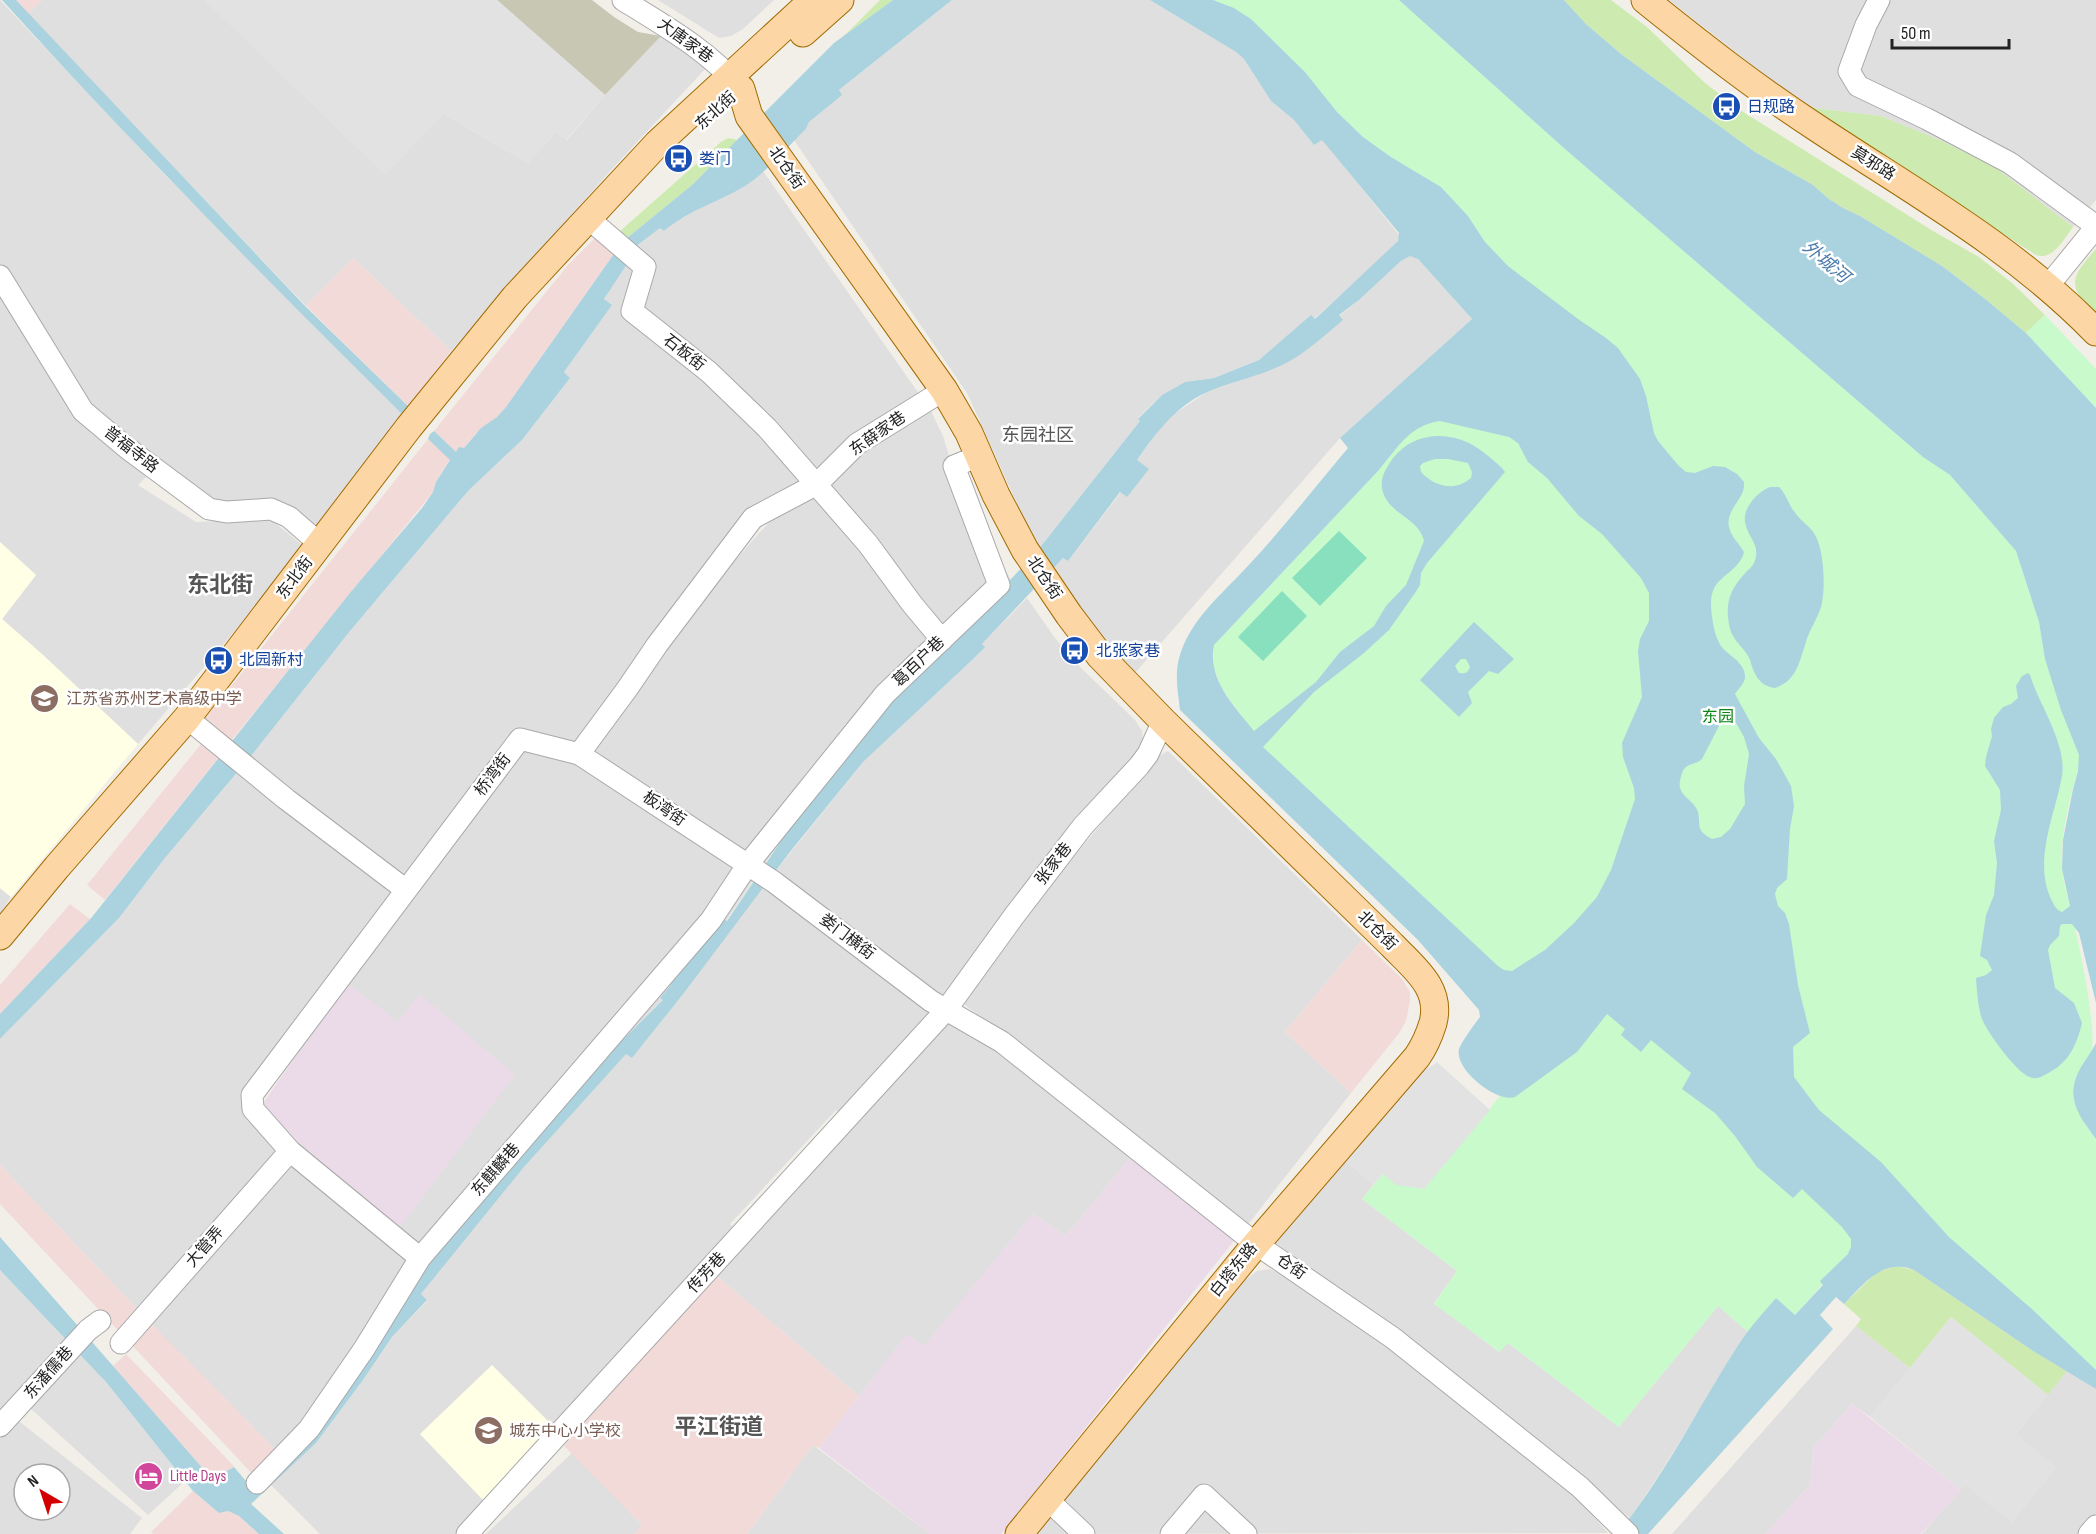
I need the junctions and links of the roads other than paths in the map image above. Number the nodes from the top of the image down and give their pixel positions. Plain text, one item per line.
1 (623, 0) edge
2 (813, 0) edge
3 (840, 0) edge
4 (1645, 0) edge
5 (1879, 0) edge
6 (735, 82) junction
7 (589, 219) junction
8 (2096, 227) edge
9 (0, 276) edge
10 (2048, 286) junction
11 (2096, 332) edge
12 (944, 390) junction
13 (979, 456) junction
14 (817, 484) junction
15 (321, 544) junction
16 (942, 640) junction
17 (187, 718) junction
18 (1163, 721) junction
19 (579, 754) junction
20 (759, 872) junction
21 (406, 890) junction
22 (0, 936) edge
23 (1435, 1002) joint
24 (946, 1010) junction
25 (290, 1151) junction
26 (1256, 1244) junction
27 (420, 1258) junction
28 (94, 1325) dead end
29 (121, 1343) dead end
30 (0, 1426) edge
31 (257, 1483) dead end
32 (1047, 1499) junction
33 (2096, 1526) edge
34 (1615, 1528) edge
35 (467, 1534) edge
36 (1019, 1534) edge
37 (1084, 1534) edge
38 (1171, 1534) edge
39 (1245, 1534) edge
40 (2089, 1534) edge

1 - 6 street, 大唐家巷
2 - 6 main road, 东北街
3 - 6 main road, 东北街
4 - 10 main road, 莫邪路
5 - 8 street
6 - 7 main road, 东北街
6 - 12 main road, 北仓街
7 - 14 street, 石板街
7 - 15 main road, 东北街
8 - 10 street
9 - 15 street, 普福寺路
10 - 11 main road, 莫邪路
12 - 13 main road, 北仓街
12 - 14 street, 东薛家巷
13 - 16 street, 葛百户巷
13 - 18 main road, 北仓街
14 - 16 street
14 - 19 street
15 - 17 main road, 东北街
16 - 20 street, 葛百户巷
17 - 21 street
17 - 22 main road, 东北街
18 - 23 main road, 北仓街
18 - 24 street, 张家巷
19 - 20 street, 板湾街
19 - 21 street, 桥湾街
20 - 24 street, 娄门横街
20 - 27 street, 东麒麟巷
21 - 25 street, 桥湾街
23 - 26 main road, 白塔东路
24 - 26 street, 仓街
24 - 35 street, 传芳巷
25 - 27 street, 桥湾街
25 - 29 street, 大管弄
26 - 32 main road, 白塔东路
26 - 34 street, 仓街
27 - 31 street, 东麒麟巷
28 - 30 street, 东潘儒巷
32 - 36 main road, 白塔东路
32 - 37 street
33 - 40 street
38 - 39 street

